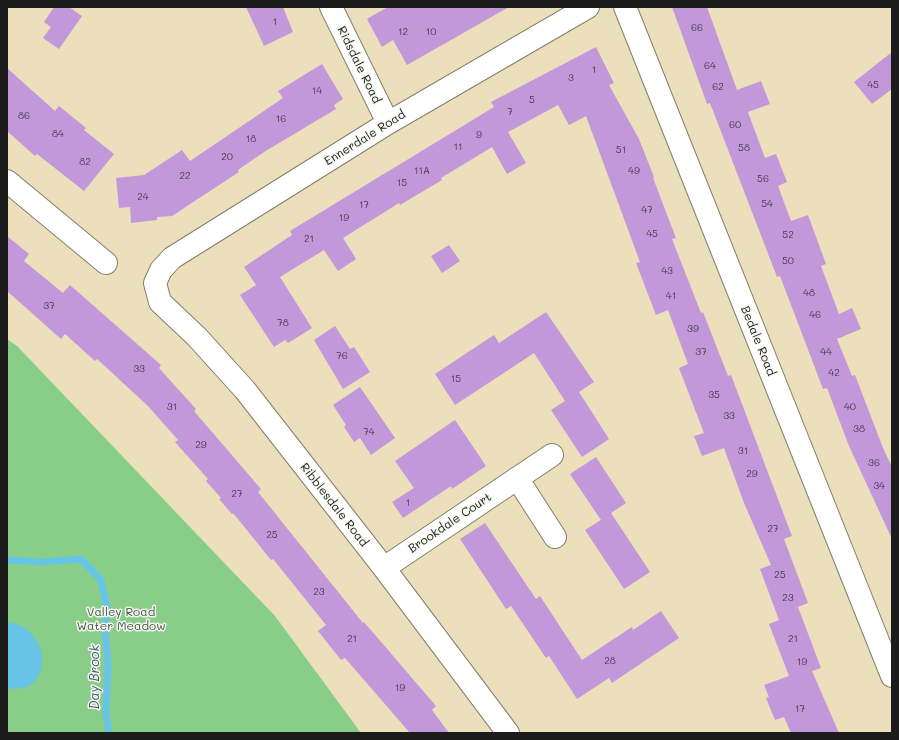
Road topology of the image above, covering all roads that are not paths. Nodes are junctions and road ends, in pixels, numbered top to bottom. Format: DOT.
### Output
graph roads {
  1 [pos="331,7"];
  2 [pos="588,7"];
  3 [pos="625,7"];
  4 [pos="388,123"];
  5 [pos="7,181"];
  6 [pos="106,263"];
  7 [pos="155,283"];
  8 [pos="552,455"];
  9 [pos="517,478"];
  10 [pos="555,537"];
  11 [pos="384,568"];
  12 [pos="892,676"];
  13 [pos="508,733"];
  1 -- 4 [label="street, Ridsdale Road"];
  2 -- 4 [label="street, Ennerdale Road"];
  3 -- 12 [label="street, Bedale Road"];
  4 -- 7 [label="street, Ennerdale Road"];
  5 -- 6 [label="street"];
  7 -- 11 [label="street, Ribblesdale Road"];
  8 -- 9 [label="street, Brookdale Court"];
  9 -- 10 [label="street"];
  9 -- 11 [label="street, Brookdale Court"];
  11 -- 13 [label="street, Ribblesdale Road"];
}
